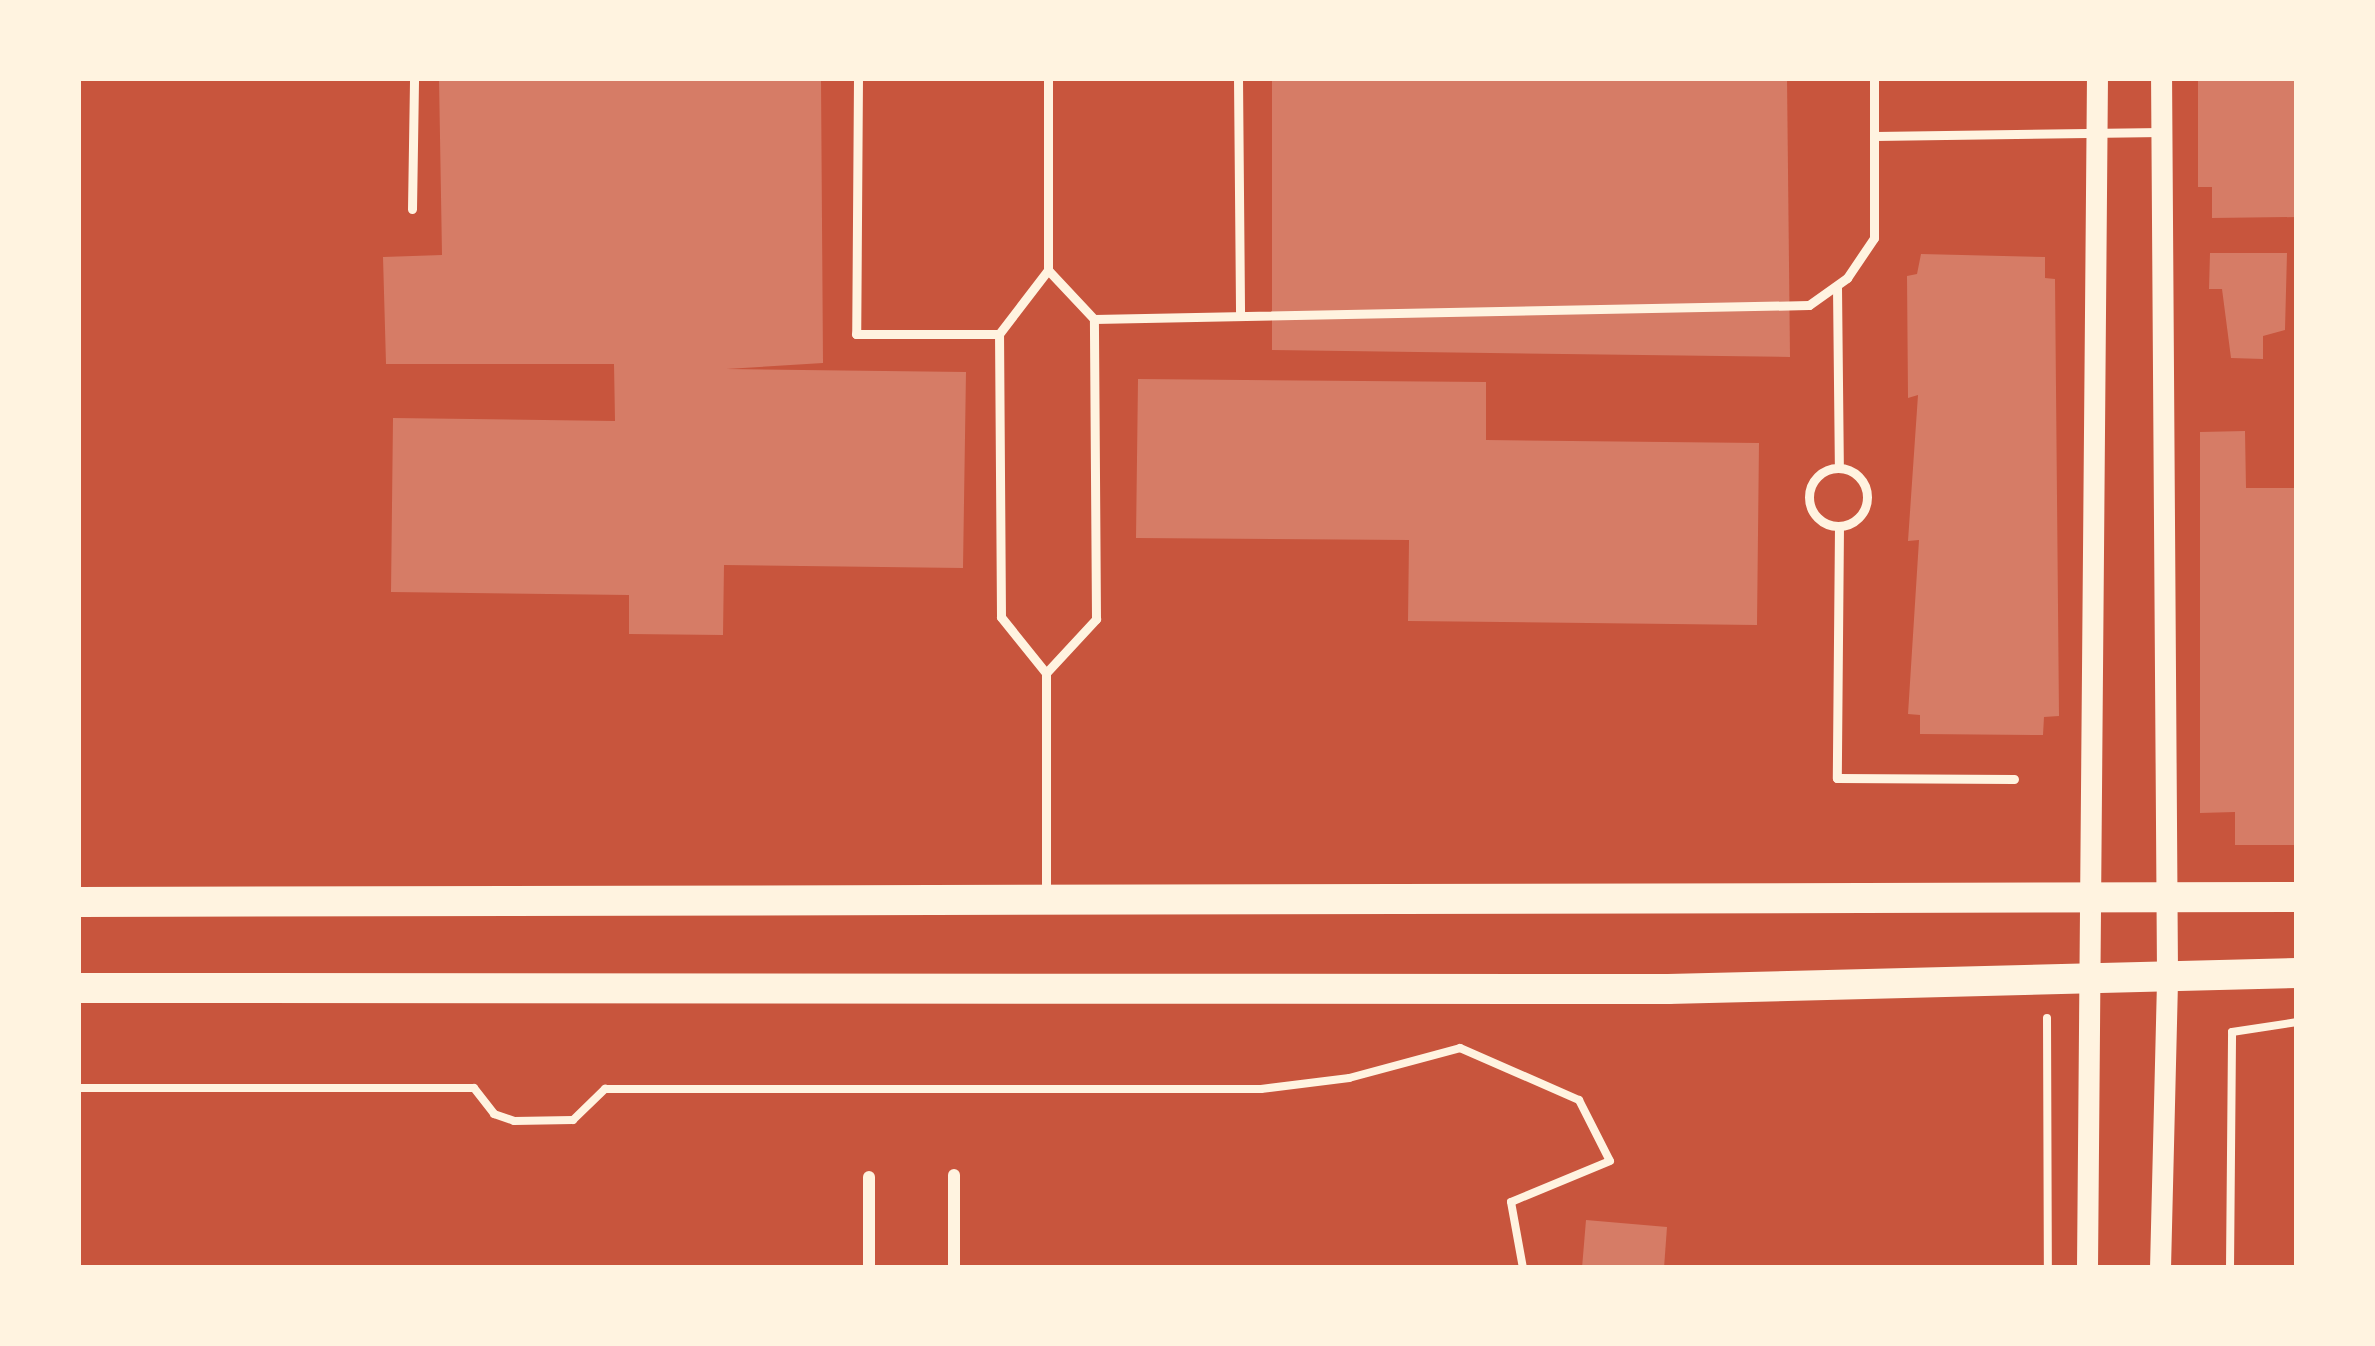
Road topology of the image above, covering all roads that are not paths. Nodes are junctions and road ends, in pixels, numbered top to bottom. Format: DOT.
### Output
graph roads {
  1 [pos="414,78"];
  2 [pos="858,78"];
  3 [pos="1048,78"];
  4 [pos="1238,78"];
  5 [pos="1874,78"];
  6 [pos="2097,78"];
  7 [pos="2161,78"];
  8 [pos="2162,132"];
  9 [pos="2096,134"];
  10 [pos="1875,136"];
  11 [pos="412,209"];
  12 [pos="1048,270"];
  13 [pos="1837,287"];
  14 [pos="1240,316"];
  15 [pos="1094,319"];
  16 [pos="999,334"];
  17 [pos="1839,467"];
  18 [pos="1839,526"];
  19 [pos="1046,673"];
  20 [pos="2014,779"];
  21 [pos="2093,897"];
  22 [pos="2297,897"];
  23 [pos="2166,898"];
  24 [pos="78,902"];
  25 [pos="1046,902"];
  26 [pos="2090,972"];
  27 [pos="2297,973"];
  28 [pos="2167,974"];
  29 [pos="78,988"];
  30 [pos="954,1175"];
  31 [pos="869,1177"];
  32 [pos="869,1268"];
  33 [pos="954,1268"];
  34 [pos="2087,1268"];
  35 [pos="2160,1268"];
  1 -- 11 [label="lane"];
  2 -- 16 [label="lane"];
  3 -- 12 [label="lane"];
  4 -- 14 [label="lane"];
  5 -- 10 [label="lane"];
  6 -- 9 [label="street"];
  7 -- 8 [label="street"];
  8 -- 9 [label="lane"];
  8 -- 23 [label="street"];
  9 -- 10 [label="lane"];
  9 -- 21 [label="street"];
  10 -- 13 [label="lane"];
  12 -- 15 [label="lane"];
  12 -- 16 [label="lane"];
  13 -- 14 [label="lane"];
  13 -- 17 [label="lane"];
  14 -- 15 [label="lane"];
  15 -- 19 [label="lane"];
  16 -- 19 [label="lane"];
  17 -- 18 [label="lane"];
  17 -- 18 [label="lane"];
  18 -- 20 [label="lane"];
  19 -- 25 [label="lane"];
  21 -- 23 [label="main road"];
  21 -- 25 [label="main road"];
  21 -- 26 [label="street"];
  22 -- 23 [label="main road"];
  23 -- 28 [label="street"];
  24 -- 25 [label="main road"];
  26 -- 28 [label="main road"];
  26 -- 29 [label="main road"];
  26 -- 34 [label="street"];
  27 -- 28 [label="main road"];
  28 -- 35 [label="street"];
  30 -- 33 [label="street"];
  31 -- 32 [label="street"];
}
